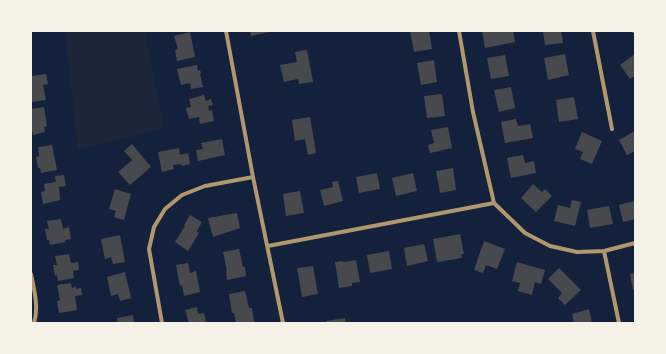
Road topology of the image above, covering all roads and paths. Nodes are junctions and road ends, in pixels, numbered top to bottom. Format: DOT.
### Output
graph roads {
  1 [pos="226,31"];
  2 [pos="459,31"];
  3 [pos="593,31"];
  4 [pos="612,129"];
  5 [pos="253,177"];
  6 [pos="494,203"];
  7 [pos="635,243"];
  8 [pos="268,246"];
  9 [pos="604,251"];
  10 [pos="31,274"];
  11 [pos="34,323"];
  12 [pos="162,323"];
  13 [pos="283,323"];
  14 [pos="619,323"];
  1 -- 5 [label="street"];
  2 -- 6 [label="street"];
  3 -- 4 [label="street"];
  5 -- 8 [label="street"];
  5 -- 12 [label="street"];
  6 -- 8 [label="street"];
  6 -- 9 [label="street"];
  7 -- 9 [label="street"];
  8 -- 13 [label="street"];
  9 -- 14 [label="street"];
  10 -- 11 [label="street"];
}
